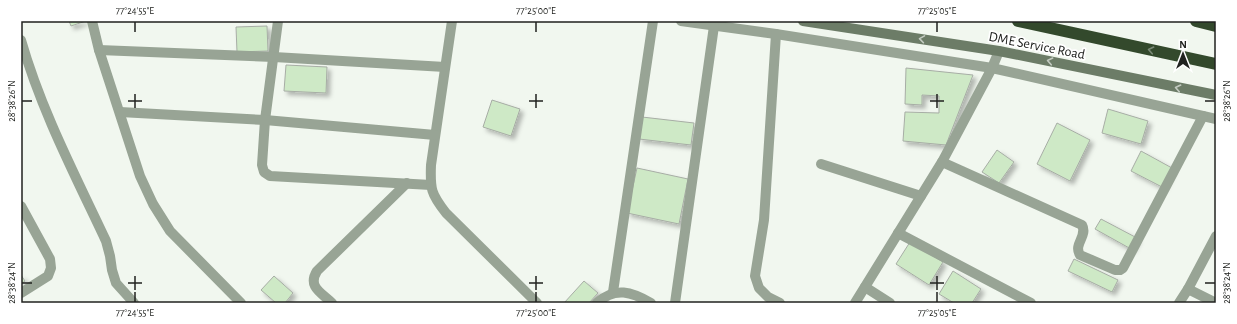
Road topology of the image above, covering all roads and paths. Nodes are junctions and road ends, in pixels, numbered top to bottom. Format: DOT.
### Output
graph roads {
  1 [pos="92,21"];
  2 [pos="278,21"];
  3 [pos="452,21"];
  4 [pos="653,21"];
  5 [pos="681,21"];
  6 [pos="803,21"];
  7 [pos="1018,21"];
  8 [pos="1196,21"];
  9 [pos="714,26"];
  10 [pos="1216,26"];
  11 [pos="776,34"];
  12 [pos="21,40"];
  13 [pos="99,50"];
  14 [pos="999,51"];
  15 [pos="274,57"];
  16 [pos="1216,64"];
  17 [pos="445,67"];
  18 [pos="992,68"];
  19 [pos="1216,95"];
  20 [pos="120,112"];
  21 [pos="1203,116"];
  22 [pos="1216,119"];
  23 [pos="265,120"];
  24 [pos="436,135"];
  25 [pos="942,162"];
  26 [pos="821,164"];
  27 [pos="408,183"];
  28 [pos="431,185"];
  29 [pos="921,196"];
  30 [pos="21,206"];
  31 [pos="898,232"];
  32 [pos="1216,236"];
  33 [pos="865,286"];
  34 [pos="1188,289"];
  35 [pos="613,292"];
  36 [pos="21,293"];
  37 [pos="134,303"];
  38 [pos="241,303"];
  39 [pos="332,303"];
  40 [pos="537,303"];
  41 [pos="597,303"];
  42 [pos="651,303"];
  43 [pos="675,303"];
  44 [pos="780,303"];
  45 [pos="855,303"];
  46 [pos="890,303"];
  47 [pos="1032,303"];
  48 [pos="1179,303"];
  49 [pos="1216,303"];
  1 -- 13 [label="street"];
  2 -- 15 [label="street"];
  3 -- 17 [label="street"];
  4 -- 35 [label="street"];
  5 -- 9 [label="street"];
  14 -- 6 [label="main road, DME Service Road, one-way"];
  16 -- 7 [label="highway, one-way"];
  8 -- 10 [label="highway"];
  9 -- 11 [label="street"];
  9 -- 43 [label="street"];
  11 -- 18 [label="street"];
  11 -- 44 [label="street"];
  12 -- 37 [label="street"];
  13 -- 15 [label="street"];
  13 -- 20 [label="street"];
  14 -- 18 [label="street"];
  19 -- 14 [label="main road, DME Service Road, one-way"];
  15 -- 17 [label="street"];
  15 -- 23 [label="street"];
  17 -- 24 [label="street"];
  18 -- 21 [label="street"];
  18 -- 25 [label="street"];
  20 -- 23 [label="street"];
  20 -- 38 [label="street"];
  21 -- 22 [label="street"];
  21 -- 25 [label="street"];
  23 -- 24 [label="street"];
  23 -- 27 [label="street"];
  24 -- 28 [label="street"];
  25 -- 29 [label="street"];
  26 -- 29 [label="street"];
  27 -- 28 [label="street"];
  27 -- 39 [label="street"];
  28 -- 40 [label="street"];
  29 -- 31 [label="street"];
  30 -- 36 [label="street"];
  31 -- 33 [label="street"];
  31 -- 47 [label="street"];
  32 -- 34 [label="street"];
  33 -- 45 [label="street"];
  33 -- 46 [label="street"];
  34 -- 48 [label="street"];
  34 -- 49 [label="street"];
  35 -- 41 [label="street"];
  35 -- 42 [label="street"];
}
